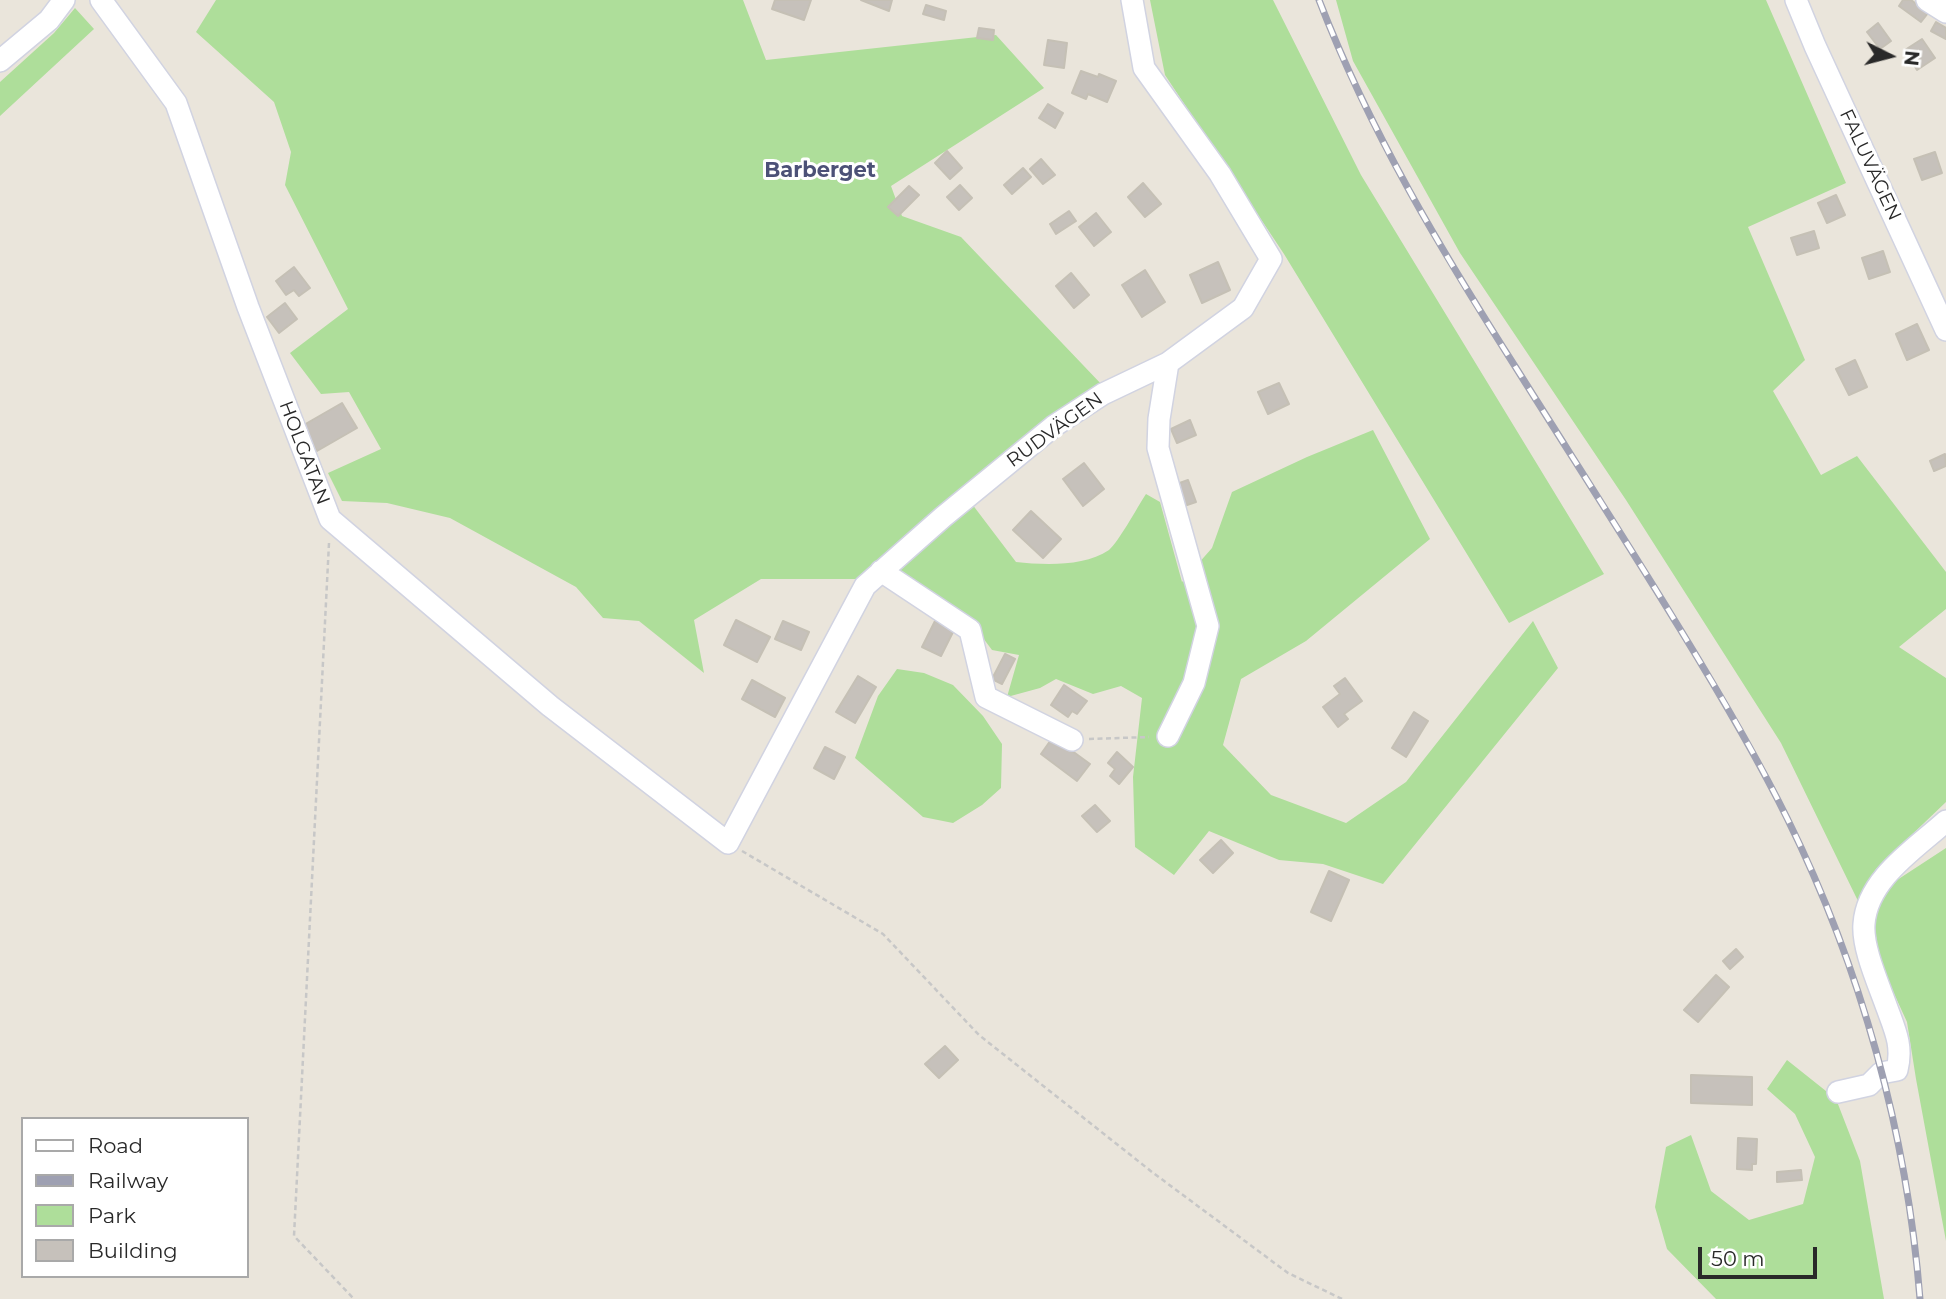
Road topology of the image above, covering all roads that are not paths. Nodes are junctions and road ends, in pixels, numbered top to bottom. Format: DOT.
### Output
graph roads {
  1 [pos="64,0"];
  2 [pos="101,0"];
  3 [pos="1132,0"];
  4 [pos="1796,0"];
  5 [pos="1927,0"];
  6 [pos="1946,12"];
  7 [pos="0,61"];
  8 [pos="1946,330"];
  9 [pos="1168,363"];
  10 [pos="881,571"];
  11 [pos="1168,736"];
  12 [pos="1072,740"];
  13 [pos="1946,821"];
  14 [pos="728,843"];
  15 [pos="1838,1092"];
  1 -- 7 [label="street"];
  2 -- 14 [label="street, HOLGATAN"];
  3 -- 9 [label="street, RUDVÄGEN"];
  4 -- 8 [label="street, FALUVÄGEN"];
  5 -- 6 [label="street"];
  9 -- 10 [label="street, RUDVÄGEN"];
  9 -- 11 [label="street"];
  10 -- 12 [label="street"];
  10 -- 14 [label="street, RUDVÄGEN"];
  13 -- 15 [label="street"];
}
